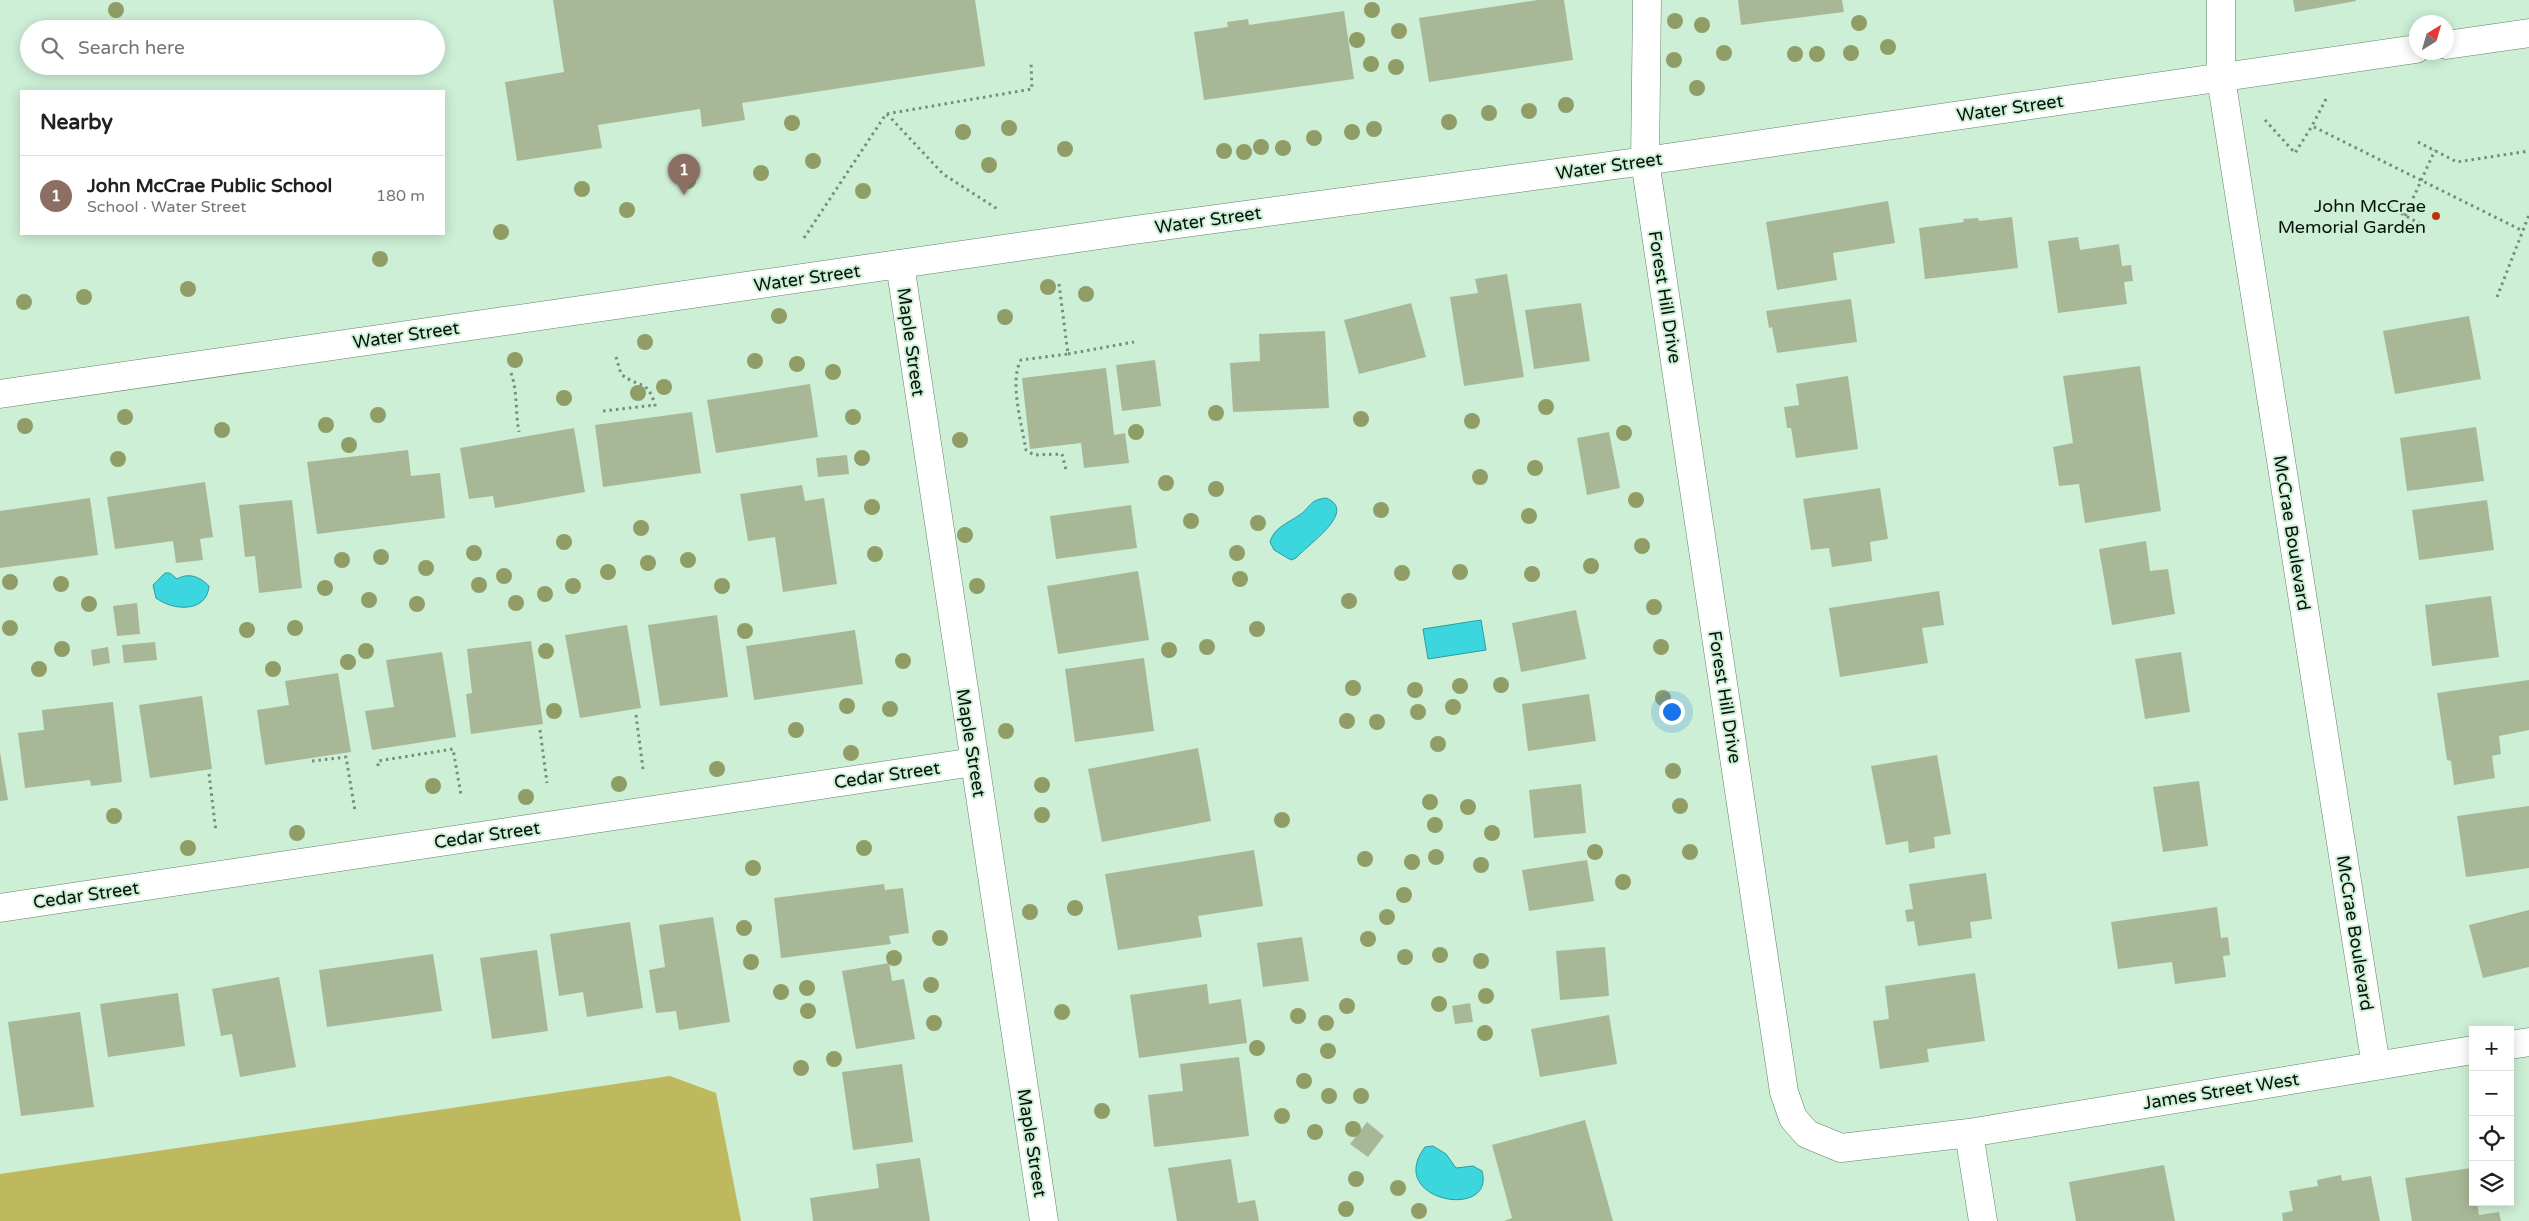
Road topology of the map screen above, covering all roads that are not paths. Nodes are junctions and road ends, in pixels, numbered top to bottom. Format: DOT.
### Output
graph roads {
  1 [pos="1648,0"];
  2 [pos="2221,0"];
  3 [pos="2529,33"];
  4 [pos="2454,44"];
  5 [pos="2409,50"];
  6 [pos="2221,78"];
  7 [pos="1645,161"];
  8 [pos="900,264"];
  9 [pos="0,394"];
  10 [pos="974,762"];
  11 [pos="0,908"];
  12 [pos="2529,1042"];
  13 [pos="2514,1044"];
  14 [pos="2469,1051"];
  15 [pos="2376,1066"];
  16 [pos="1969,1133"];
  17 [pos="1044,1221"];
  18 [pos="1983,1221"];
  1 -- 7 [label="street, Forest Hill Drive"];
  2 -- 6 [label="street, McCrae Boulevard"];
  3 -- 4 [label="street"];
  5 -- 6 [label="street, Water Street"];
  6 -- 7 [label="street, Water Street"];
  6 -- 15 [label="street, McCrae Boulevard"];
  7 -- 8 [label="street, Water Street"];
  7 -- 16 [label="street, Forest Hill Drive"];
  8 -- 9 [label="street, Water Street"];
  8 -- 10 [label="street, Maple Street"];
  10 -- 11 [label="street, Cedar Street"];
  10 -- 17 [label="street, Maple Street"];
  12 -- 13 [label="street"];
  14 -- 15 [label="street, James Street West"];
  15 -- 16 [label="street, James Street West"];
  16 -- 18 [label="street"];
}
